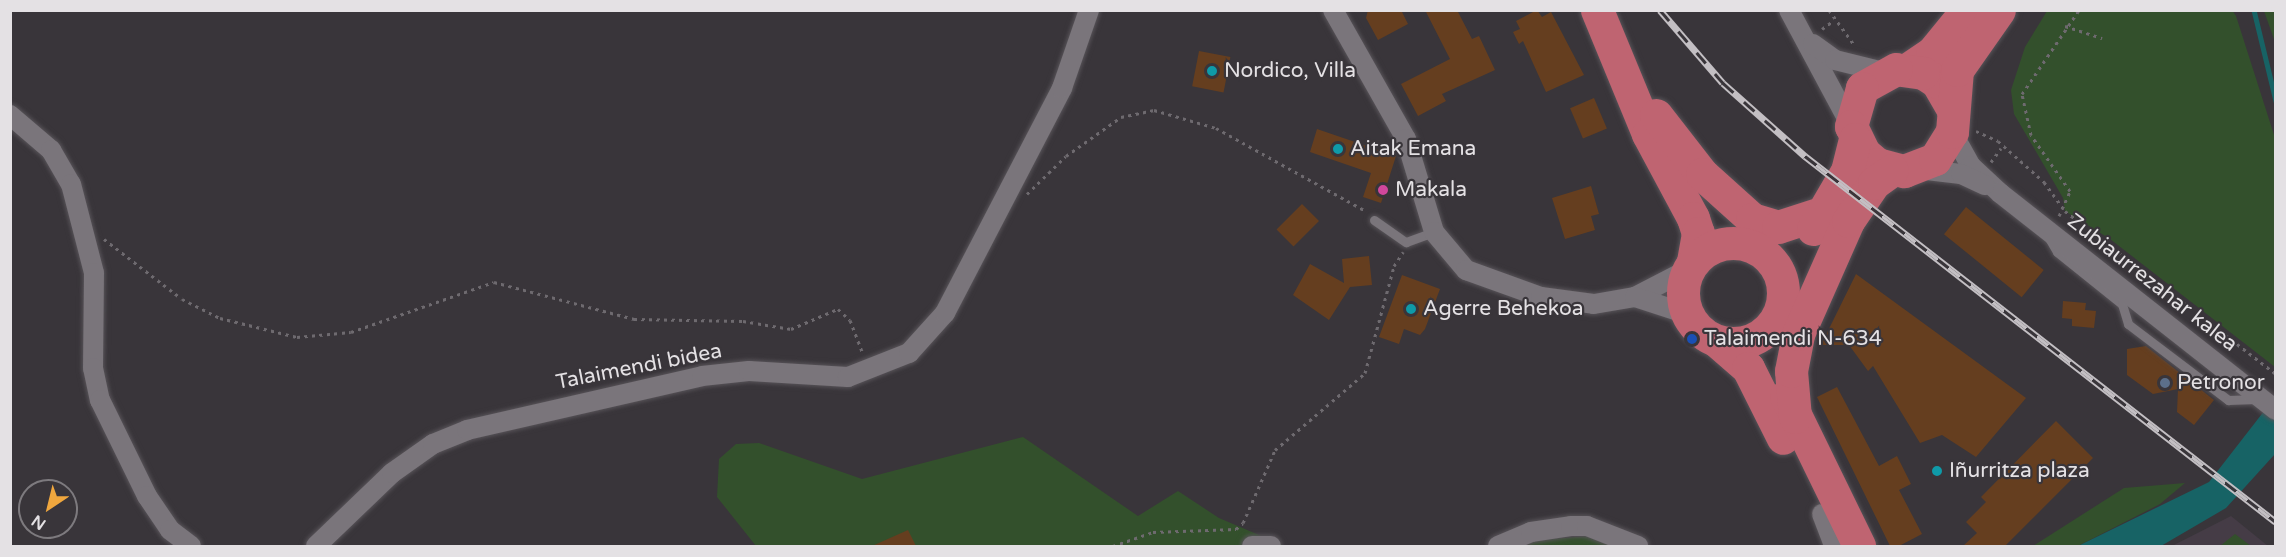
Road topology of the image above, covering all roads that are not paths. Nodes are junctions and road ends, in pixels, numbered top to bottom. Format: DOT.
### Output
graph roads {
  1 [pos="1089,10"];
  2 [pos="1333,10"];
  3 [pos="1599,10"];
  4 [pos="1789,10"];
  5 [pos="1967,10"];
  6 [pos="1999,10"];
  7 [pos="1811,34"];
  8 [pos="1896,70"];
  9 [pos="10,115"];
  10 [pos="1656,115"];
  11 [pos="1958,123"];
  12 [pos="1853,133"];
  13 [pos="1894,174"];
  14 [pos="2000,193"];
  15 [pos="1824,212"];
  16 [pos="1374,220"];
  17 [pos="1434,232"];
  18 [pos="1753,248"];
  19 [pos="1691,266"];
  20 [pos="1635,297"];
  21 [pos="1779,312"];
  22 [pos="1687,314"];
  23 [pos="1718,342"];
  24 [pos="2268,404"];
  25 [pos="1795,417"];
  26 [pos="1822,514"];
  27 [pos="191,546"];
  28 [pos="316,546"];
  29 [pos="1252,546"];
  30 [pos="1270,546"];
  31 [pos="1498,546"];
  32 [pos="1638,546"];
  33 [pos="1834,546"];
  34 [pos="1843,546"];
  35 [pos="1859,546"];
  1 -- 28 [label="street, Talaimendi bidea"];
  2 -- 17 [label="street"];
  3 -- 10 [label="highway"];
  3 -- 19 [label="highway"];
  4 -- 7 [label="street"];
  5 -- 8 [label="highway"];
  6 -- 11 [label="highway"];
  7 -- 8 [label="street"];
  7 -- 12 [label="street"];
  8 -- 11 [label="highway"];
  8 -- 12 [label="highway"];
  9 -- 27 [label="street"];
  10 -- 15 [label="highway"];
  10 -- 18 [label="highway"];
  11 -- 13 [label="highway"];
  11 -- 14 [label="street, Zubiaurrezahar kalea"];
  12 -- 13 [label="highway"];
  12 -- 15 [label="highway"];
  13 -- 14 [label="street, Zubiaurrezahar kalea"];
  13 -- 21 [label="highway"];
  13 -- 25 [label="highway"];
  14 -- 24 [label="street, Zubiaurrezahar kalea"];
  15 -- 18 [label="highway"];
  16 -- 17 [label="lane"];
  17 -- 20 [label="street"];
  18 -- 19 [label="highway"];
  18 -- 21 [label="highway"];
  19 -- 20 [label="street"];
  19 -- 22 [label="highway"];
  20 -- 22 [label="street"];
  21 -- 23 [label="highway"];
  21 -- 25 [label="highway"];
  22 -- 23 [label="highway"];
  23 -- 26 [label="highway"];
  25 -- 35 [label="highway"];
  26 -- 33 [label="street"];
  26 -- 34 [label="highway"];
  29 -- 30 [label="street"];
  31 -- 32 [label="street"];
}
